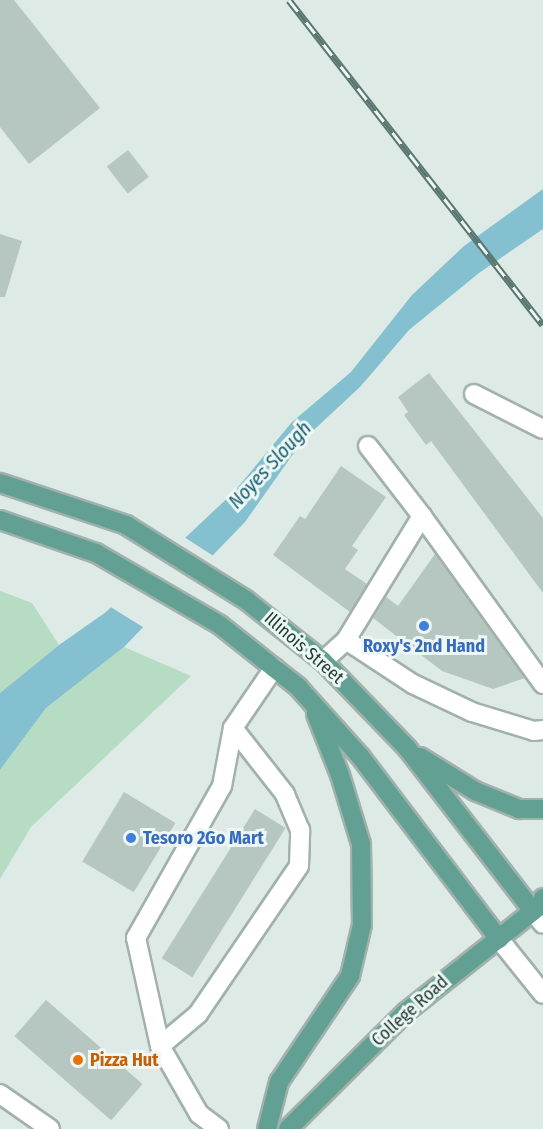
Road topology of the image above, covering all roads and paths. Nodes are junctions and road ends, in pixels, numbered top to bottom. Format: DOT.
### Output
graph roads {
  1 [pos="474,394"];
  2 [pos="543,429"];
  3 [pos="368,446"];
  4 [pos="0,483"];
  5 [pos="422,516"];
  6 [pos="0,520"];
  7 [pos="346,640"];
  8 [pos="323,661"];
  9 [pos="274,668"];
  10 [pos="543,684"];
  11 [pos="311,702"];
  12 [pos="233,728"];
  13 [pos="543,730"];
  14 [pos="406,748"];
  15 [pos="543,809"];
  16 [pos="541,909"];
  17 [pos="498,939"];
  18 [pos="543,994"];
  19 [pos="160,1046"];
  20 [pos="0,1094"];
  21 [pos="50,1129"];
  22 [pos="219,1129"];
  23 [pos="267,1129"];
  24 [pos="288,1129"];
  1 -- 2 [label="street"];
  3 -- 5 [label="street"];
  4 -- 8 [label="main road, Illinois Street"];
  5 -- 7 [label="street"];
  5 -- 10 [label="street"];
  6 -- 9 [label="main road, Illinois Street"];
  7 -- 8 [label="street"];
  7 -- 13 [label="street"];
  8 -- 14 [label="main road, Illinois Street"];
  9 -- 11 [label="main road, Illinois Street"];
  9 -- 12 [label="street"];
  11 -- 17 [label="main road, Illinois Street"];
  11 -- 23 [label="main road"];
  12 -- 19 [label="street"];
  12 -- 19 [label="street"];
  14 -- 15 [label="main road"];
  14 -- 16 [label="main road, Illinois Street"];
  16 -- 17 [label="main road, College Road"];
  17 -- 18 [label="street"];
  17 -- 24 [label="main road, College Road"];
  19 -- 22 [label="street"];
  20 -- 21 [label="street"];
}
